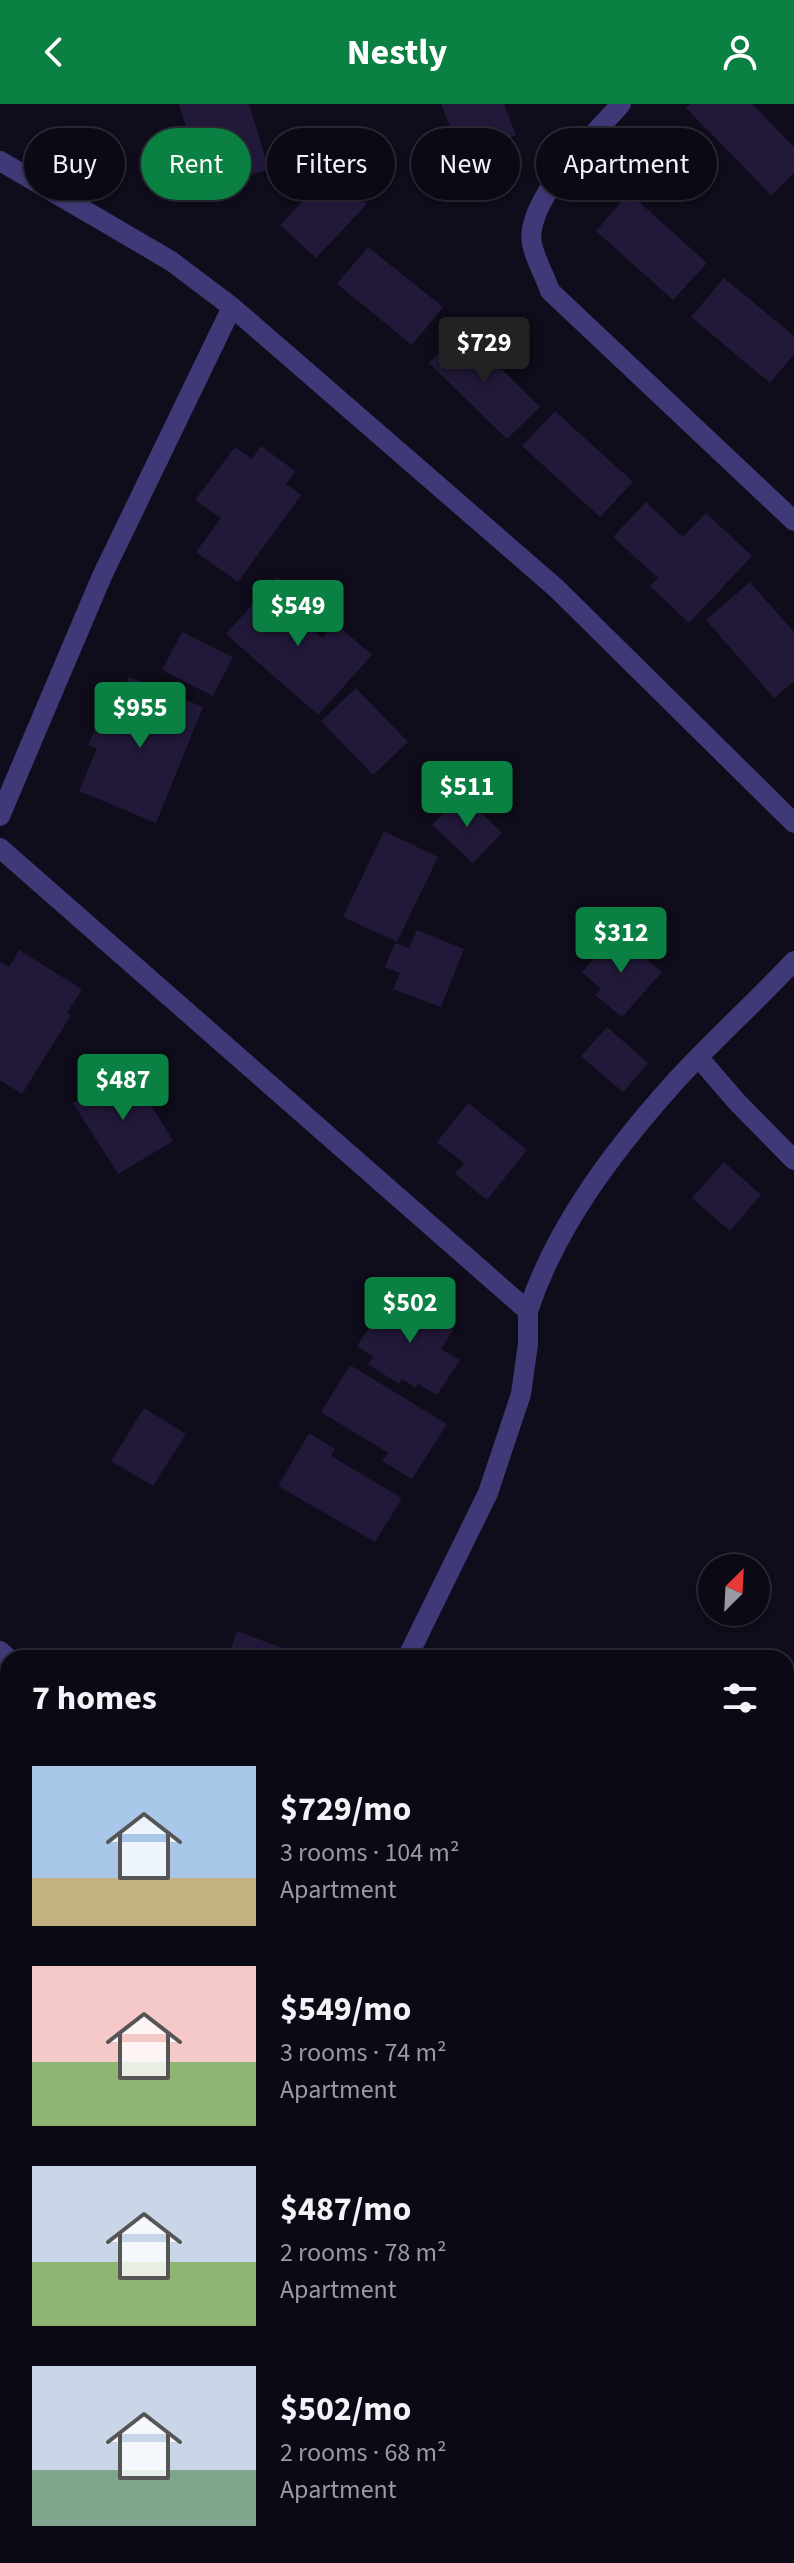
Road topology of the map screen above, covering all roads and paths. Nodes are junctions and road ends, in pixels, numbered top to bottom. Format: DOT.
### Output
graph roads {
  1 [pos="621,104"];
  2 [pos="0,161"];
  3 [pos="232,307"];
  4 [pos="794,521"];
  5 [pos="0,816"];
  6 [pos="794,823"];
  7 [pos="0,848"];
  8 [pos="794,961"];
  9 [pos="699,1058"];
  10 [pos="794,1160"];
  11 [pos="528,1311"];
  12 [pos="411,1650"];
  1 -- 4 [label="street"];
  2 -- 3 [label="street"];
  3 -- 5 [label="street"];
  3 -- 6 [label="street"];
  7 -- 11 [label="street"];
  8 -- 9 [label="street"];
  9 -- 10 [label="street"];
  9 -- 11 [label="street"];
  11 -- 12 [label="street"];
}
